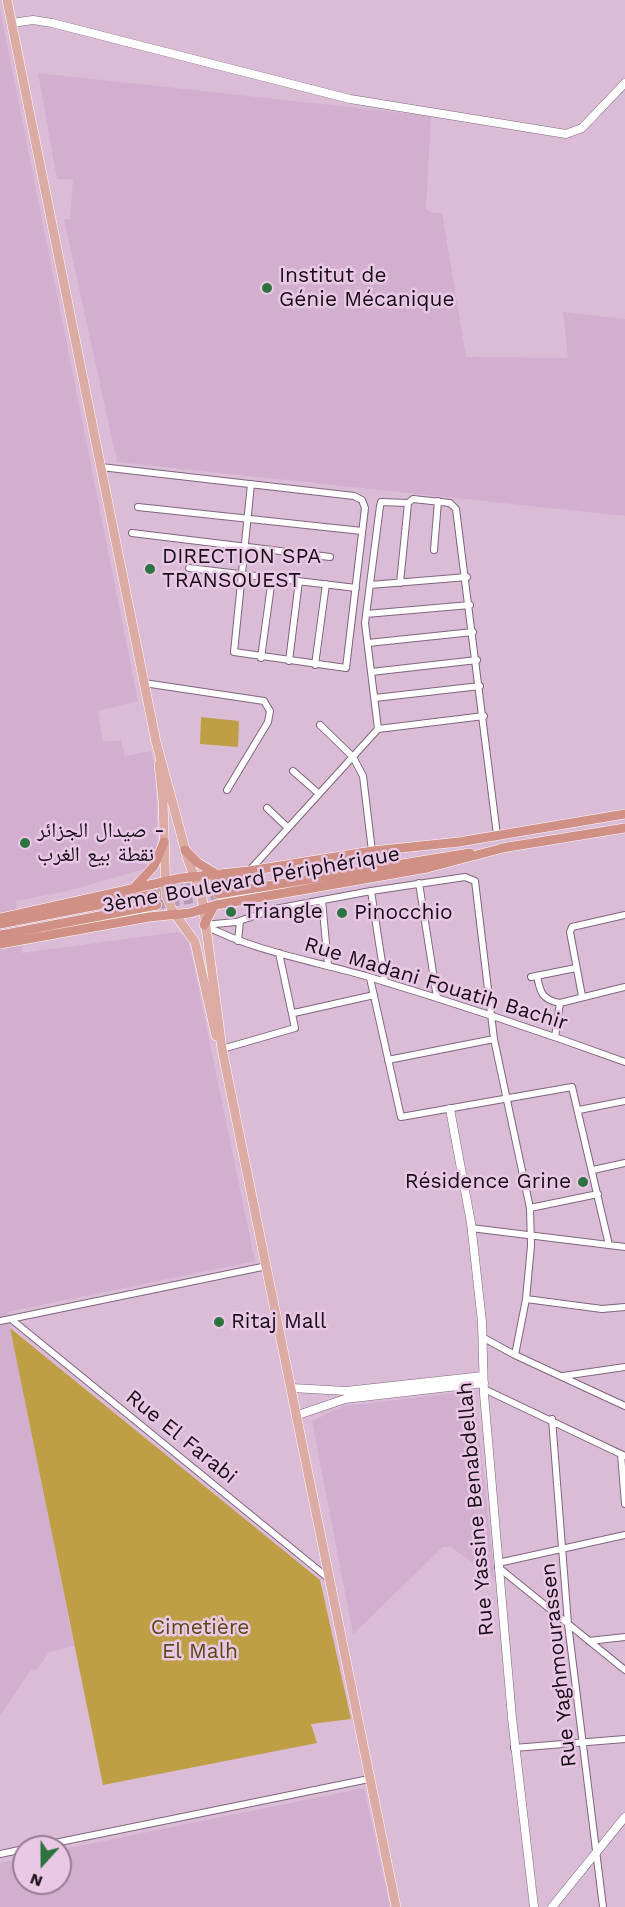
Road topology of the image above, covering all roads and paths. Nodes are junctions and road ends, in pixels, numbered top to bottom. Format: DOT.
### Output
graph roads {
  1 [pos="7,0"];
  2 [pos="12,23"];
  3 [pos="625,83"];
  4 [pos="101,467"];
  5 [pos="251,484"];
  6 [pos="438,501"];
  7 [pos="408,503"];
  8 [pos="138,507"];
  9 [pos="247,518"];
  10 [pos="362,531"];
  11 [pos="132,533"];
  12 [pos="244,546"];
  13 [pos="434,550"];
  14 [pos="330,557"];
  15 [pos="189,568"];
  16 [pos="240,574"];
  17 [pos="272,578"];
  18 [pos="467,578"];
  19 [pos="299,581"];
  20 [pos="400,583"];
  21 [pos="326,585"];
  22 [pos="370,585"];
  23 [pos="356,588"];
  24 [pos="470,605"];
  25 [pos="366,614"];
  26 [pos="473,632"];
  27 [pos="368,643"];
  28 [pos="261,658"];
  29 [pos="477,660"];
  30 [pos="289,661"];
  31 [pos="315,664"];
  32 [pos="371,672"];
  33 [pos="144,683"];
  34 [pos="480,686"];
  35 [pos="375,698"];
  36 [pos="484,716"];
  37 [pos="320,725"];
  38 [pos="378,729"];
  39 [pos="155,738"];
  40 [pos="352,757"];
  41 [pos="293,771"];
  42 [pos="227,790"];
  43 [pos="318,793"];
  44 [pos="267,808"];
  45 [pos="625,814"];
  46 [pos="287,827"];
  47 [pos="625,828"];
  48 [pos="497,835"];
  49 [pos="164,842"];
  50 [pos="459,842"];
  51 [pos="507,847"];
  52 [pos="185,850"];
  53 [pos="372,851"];
  54 [pos="249,871"];
  55 [pos="194,877"];
  56 [pos="216,879"];
  57 [pos="164,882"];
  58 [pos="419,884"];
  59 [pos="131,890"];
  60 [pos="371,891"];
  61 [pos="155,894"];
  62 [pos="218,894"];
  63 [pos="322,900"];
  64 [pos="157,905"];
  65 [pos="216,905"];
  66 [pos="203,909"];
  67 [pos="176,915"];
  68 [pos="625,916"];
  69 [pos="0,918"];
  70 [pos="240,921"];
  71 [pos="0,924"];
  72 [pos="204,925"];
  73 [pos="0,935"];
  74 [pos="238,941"];
  75 [pos="0,944"];
  76 [pos="279,953"];
  77 [pos="328,965"];
  78 [pos="576,968"];
  79 [pos="370,978"];
  80 [pos="385,982"];
  81 [pos="625,987"];
  82 [pos="374,995"];
  83 [pos="582,996"];
  84 [pos="437,998"];
  85 [pos="560,1003"];
  86 [pos="294,1012"];
  87 [pos="490,1015"];
  88 [pos="555,1036"];
  89 [pos="494,1039"];
  90 [pos="222,1049"];
  91 [pos="388,1060"];
  92 [pos="625,1062"];
  93 [pos="507,1099"];
  94 [pos="625,1101"];
  95 [pos="450,1109"];
  96 [pos="579,1110"];
  97 [pos="625,1163"];
  98 [pos="593,1170"];
  99 [pos="598,1194"];
  100 [pos="530,1208"];
  101 [pos="471,1228"];
  102 [pos="531,1236"];
  103 [pos="609,1245"];
  104 [pos="625,1247"];
  105 [pos="267,1266"];
  106 [pos="526,1299"];
  107 [pos="625,1307"];
  108 [pos="10,1319"];
  109 [pos="0,1321"];
  110 [pos="481,1337"];
  111 [pos="515,1355"];
  112 [pos="625,1367"];
  113 [pos="562,1376"];
  114 [pos="484,1383"];
  115 [pos="292,1388"];
  116 [pos="625,1406"];
  117 [pos="298,1415"];
  118 [pos="552,1419"];
  119 [pos="623,1455"];
  120 [pos="625,1504"];
  121 [pos="625,1535"];
  122 [pos="562,1551"];
  123 [pos="498,1565"];
  124 [pos="331,1580"];
  125 [pos="568,1624"];
  126 [pos="625,1637"];
  127 [pos="589,1641"];
  128 [pos="625,1670"];
  129 [pos="625,1739"];
  130 [pos="583,1742"];
  131 [pos="514,1748"];
  132 [pos="369,1779"];
  133 [pos="625,1817"];
  134 [pos="72,1839"];
  135 [pos="598,1851"];
  136 [pos="396,1907"];
  137 [pos="534,1907"];
  138 [pos="552,1907"];
  139 [pos="603,1907"];
  1 -- 2 [label="main road"];
  2 -- 3 [label="street"];
  2 -- 4 [label="main road"];
  4 -- 5 [label="street"];
  4 -- 33 [label="main road"];
  5 -- 9 [label="street"];
  5 -- 10 [label="street"];
  6 -- 7 [label="street"];
  6 -- 13 [label="street"];
  6 -- 18 [label="street"];
  7 -- 20 [label="street"];
  7 -- 22 [label="street"];
  8 -- 9 [label="street"];
  9 -- 10 [label="street"];
  9 -- 12 [label="street"];
  10 -- 23 [label="street"];
  11 -- 12 [label="street"];
  12 -- 14 [label="street"];
  12 -- 16 [label="street"];
  15 -- 16 [label="street"];
  16 -- 17 [label="street"];
  16 -- 28 [label="street"];
  17 -- 19 [label="street"];
  17 -- 28 [label="street"];
  18 -- 20 [label="street"];
  18 -- 24 [label="street"];
  19 -- 21 [label="street"];
  19 -- 30 [label="street"];
  20 -- 22 [label="street"];
  21 -- 23 [label="street"];
  21 -- 31 [label="street"];
  22 -- 25 [label="street"];
  23 -- 31 [label="street"];
  24 -- 25 [label="street"];
  24 -- 26 [label="street"];
  25 -- 27 [label="street"];
  26 -- 27 [label="street"];
  26 -- 29 [label="street"];
  27 -- 32 [label="street"];
  28 -- 30 [label="street"];
  29 -- 32 [label="street"];
  29 -- 34 [label="street"];
  30 -- 31 [label="street"];
  32 -- 35 [label="street"];
  33 -- 39 [label="main road"];
  33 -- 42 [label="street"];
  34 -- 35 [label="street"];
  34 -- 36 [label="street"];
  35 -- 38 [label="street"];
  36 -- 38 [label="street"];
  36 -- 48 [label="street"];
  37 -- 40 [label="street"];
  38 -- 40 [label="street"];
  39 -- 49 [label="main road"];
  39 -- 52 [label="main road"];
  40 -- 43 [label="street"];
  40 -- 53 [label="street"];
  41 -- 43 [label="street"];
  43 -- 46 [label="street"];
  44 -- 46 [label="street"];
  45 -- 48 [label="highway"];
  46 -- 54 [label="street"];
  47 -- 51 [label="highway, 3ème Boulevard Périphérique"];
  48 -- 50 [label="highway"];
  49 -- 57 [label="main road"];
  49 -- 59 [label="highway"];
  50 -- 53 [label="highway"];
  50 -- 56 [label="highway"];
  51 -- 62 [label="highway, 3ème Boulevard Périphérique"];
  51 -- 65 [label="highway, 3ème Boulevard Périphérique"];
  52 -- 55 [label="main road"];
  52 -- 56 [label="highway"];
  53 -- 54 [label="highway"];
  54 -- 56 [label="highway"];
  55 -- 56 [label="highway"];
  55 -- 57 [label="highway"];
  55 -- 66 [label="main road"];
  57 -- 59 [label="highway"];
  57 -- 67 [label="main road"];
  58 -- 60 [label="street"];
  58 -- 84 [label="street"];
  58 -- 87 [label="street"];
  59 -- 69 [label="highway"];
  60 -- 63 [label="street"];
  60 -- 80 [label="street"];
  61 -- 71 [label="highway"];
  63 -- 70 [label="street"];
  63 -- 77 [label="street"];
  64 -- 73 [label="highway"];
  65 -- 66 [label="highway, 3ème Boulevard Périphérique"];
  65 -- 72 [label="highway"];
  66 -- 67 [label="highway, 3ème Boulevard Périphérique"];
  66 -- 72 [label="main road"];
  67 -- 75 [label="highway, 3ème Boulevard Périphérique"];
  67 -- 90 [label="main road"];
  68 -- 78 [label="street"];
  70 -- 72 [label="street"];
  70 -- 74 [label="street"];
  72 -- 74 [label="street, Rue Madani Fouatih Bachir"];
  72 -- 90 [label="main road"];
  74 -- 76 [label="street, Rue Madani Fouatih Bachir"];
  76 -- 77 [label="street, Rue Madani Fouatih Bachir"];
  76 -- 86 [label="street"];
  77 -- 79 [label="street, Rue Madani Fouatih Bachir"];
  78 -- 83 [label="street"];
  78 -- 85 [label="street"];
  79 -- 80 [label="street, Rue Madani Fouatih Bachir"];
  79 -- 82 [label="street"];
  80 -- 84 [label="street, Rue Madani Fouatih Bachir"];
  81 -- 83 [label="street"];
  82 -- 86 [label="street"];
  82 -- 91 [label="street"];
  83 -- 85 [label="street"];
  84 -- 87 [label="street, Rue Madani Fouatih Bachir"];
  85 -- 88 [label="street"];
  86 -- 90 [label="street"];
  87 -- 88 [label="street, Rue Madani Fouatih Bachir"];
  87 -- 89 [label="street"];
  88 -- 92 [label="street, Rue Madani Fouatih Bachir"];
  89 -- 91 [label="street"];
  89 -- 93 [label="street"];
  90 -- 105 [label="main road"];
  91 -- 95 [label="street"];
  93 -- 95 [label="street"];
  93 -- 96 [label="street"];
  93 -- 100 [label="street"];
  94 -- 96 [label="street"];
  95 -- 101 [label="street, Rue Yassine Benabdellah"];
  96 -- 98 [label="street"];
  97 -- 98 [label="street"];
  98 -- 99 [label="street"];
  99 -- 100 [label="street"];
  99 -- 103 [label="street"];
  100 -- 102 [label="street"];
  101 -- 102 [label="street"];
  101 -- 110 [label="street, Rue Yassine Benabdellah"];
  102 -- 103 [label="street"];
  102 -- 106 [label="street"];
  103 -- 104 [label="street"];
  105 -- 108 [label="street"];
  105 -- 115 [label="main road"];
  106 -- 107 [label="street"];
  106 -- 111 [label="street"];
  108 -- 109 [label="street"];
  108 -- 124 [label="street, Rue El Farabi"];
  110 -- 111 [label="street"];
  110 -- 114 [label="street, Rue Yassine Benabdellah"];
  111 -- 113 [label="street"];
  112 -- 113 [label="street"];
  113 -- 116 [label="street"];
  114 -- 115 [label="street"];
  114 -- 117 [label="street"];
  114 -- 118 [label="street"];
  114 -- 123 [label="street, Rue Yassine Benabdellah"];
  115 -- 117 [label="main road"];
  117 -- 124 [label="main road"];
  118 -- 119 [label="street"];
  118 -- 122 [label="street, Rue Yaghmourassen"];
  119 -- 120 [label="street"];
  121 -- 122 [label="street"];
  122 -- 123 [label="street"];
  122 -- 125 [label="street, Rue Yaghmourassen"];
  123 -- 125 [label="street"];
  123 -- 131 [label="street, Rue Yassine Benabdellah"];
  124 -- 132 [label="main road"];
  125 -- 127 [label="street"];
  125 -- 130 [label="street, Rue Yaghmourassen"];
  126 -- 127 [label="street"];
  127 -- 128 [label="street"];
  129 -- 130 [label="street"];
  130 -- 131 [label="street"];
  130 -- 135 [label="street, Rue Yaghmourassen"];
  131 -- 137 [label="street, Rue Yassine Benabdellah"];
  132 -- 134 [label="street"];
  132 -- 136 [label="main road"];
  133 -- 135 [label="street"];
  135 -- 138 [label="street"];
  135 -- 139 [label="street, Rue Yaghmourassen"];
}
